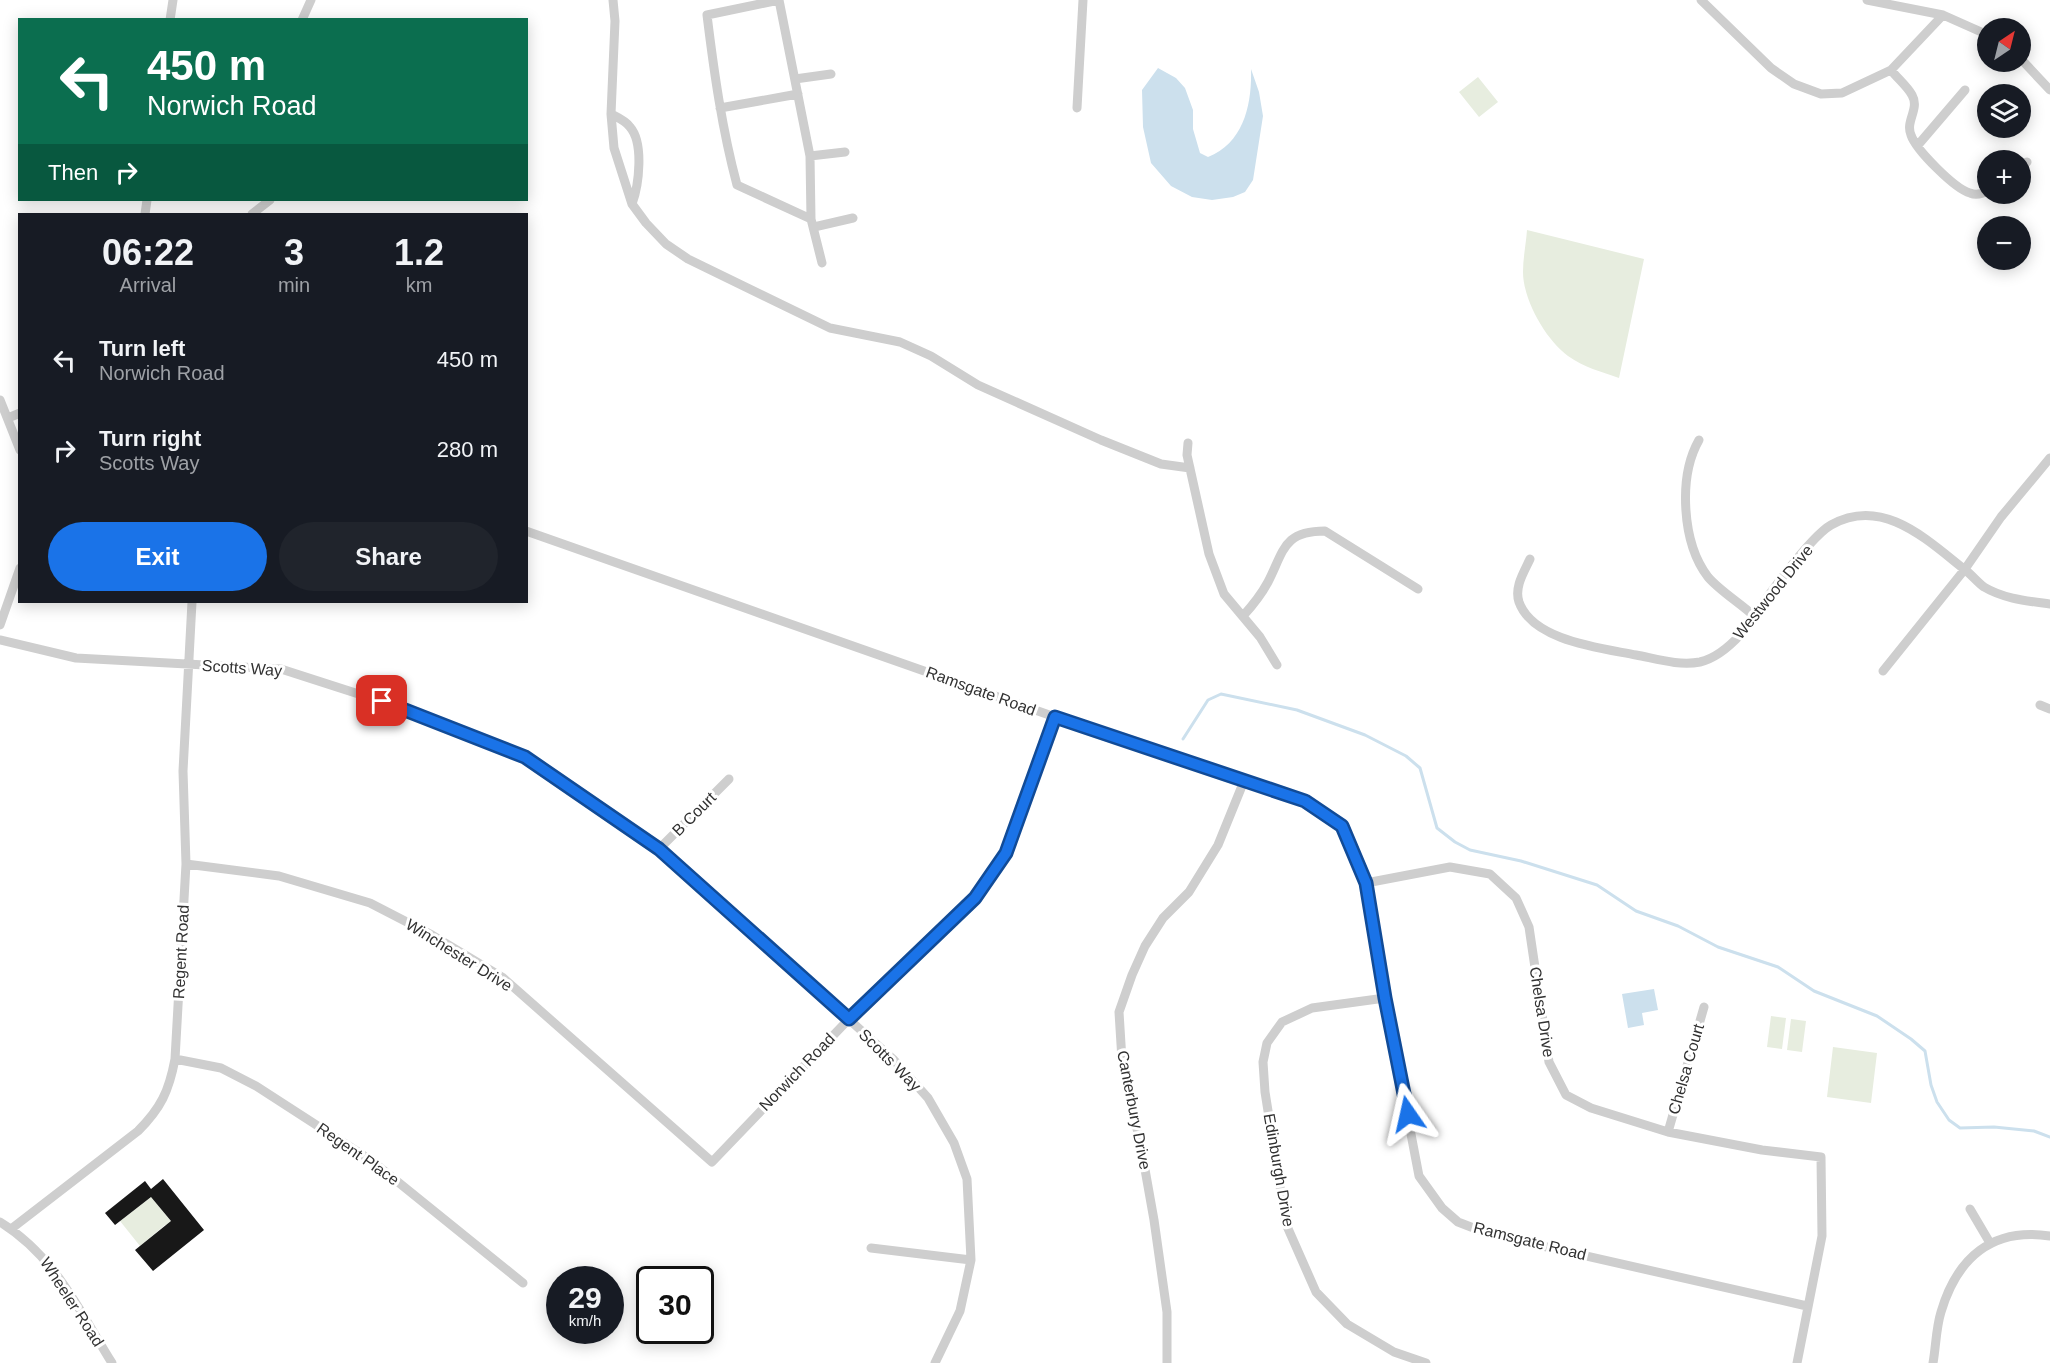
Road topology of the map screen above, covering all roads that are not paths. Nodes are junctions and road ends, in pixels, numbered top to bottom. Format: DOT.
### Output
graph roads {
  1 [pos="173,0"];
  2 [pos="311,0"];
  3 [pos="613,0"];
  4 [pos="779,0"];
  5 [pos="1083,0"];
  6 [pos="1701,0"];
  7 [pos="1867,0"];
  8 [pos="1942,15"];
  9 [pos="170,18"];
  10 [pos="304,18"];
  11 [pos="1977,30"];
  12 [pos="1891,70"];
  13 [pos="2031,70"];
  14 [pos="831,74"];
  15 [pos="795,79"];
  16 [pos="1965,90"];
  17 [pos="2050,90"];
  18 [pos="798,94"];
  19 [pos="720,108"];
  20 [pos="1077,108"];
  21 [pos="611,114"];
  22 [pos="1918,145"];
  23 [pos="845,152"];
  24 [pos="810,156"];
  25 [pos="1977,193"];
  26 [pos="269,201"];
  27 [pos="632,204"];
  28 [pos="253,213"];
  29 [pos="854,218"];
  30 [pos="812,223"];
  31 [pos="822,263"];
  32 [pos="0,400"];
  33 [pos="18,414"];
  34 [pos="8,418"];
  35 [pos="1699,440"];
  36 [pos="1188,443"];
  37 [pos="18,445"];
  38 [pos="2050,458"];
  39 [pos="1190,468"];
  40 [pos="528,532"];
  41 [pos="1530,559"];
  42 [pos="1965,569"];
  43 [pos="18,574"];
  44 [pos="1418,589"];
  45 [pos="192,603"];
  46 [pos="2050,604"];
  47 [pos="1243,616"];
  48 [pos="1754,616"];
  49 [pos="0,625"];
  50 [pos="0,640"];
  51 [pos="189,665"];
  52 [pos="1277,665"];
  53 [pos="1883,671"];
  54 [pos="2040,705"];
  55 [pos="2050,709"];
  56 [pos="1055,717"];
  57 [pos="729,779"];
  58 [pos="1244,781"];
  59 [pos="659,849"];
  60 [pos="186,864"];
  61 [pos="1366,883"];
  62 [pos="1385,998"];
  63 [pos="1704,1007"];
  64 [pos="849,1019"];
  65 [pos="175,1059"];
  66 [pos="1668,1132"];
  67 [pos="712,1162"];
  68 [pos="1970,1209"];
  69 [pos="0,1222"];
  70 [pos="11,1228"];
  71 [pos="2050,1236"];
  72 [pos="1990,1243"];
  73 [pos="871,1248"];
  74 [pos="971,1260"];
  75 [pos="523,1283"];
  76 [pos="1807,1306"];
  77 [pos="112,1363"];
  78 [pos="935,1363"];
  79 [pos="1167,1363"];
  80 [pos="1426,1363"];
  81 [pos="1797,1363"];
  82 [pos="1933,1363"];
  1 -- 9 [label="street"];
  2 -- 10 [label="street"];
  3 -- 21 [label="street"];
  4 -- 15 [label="street"];
  4 -- 19 [label="street"];
  5 -- 20 [label="street"];
  6 -- 12 [label="street"];
  7 -- 8 [label="street"];
  8 -- 11 [label="street"];
  8 -- 12 [label="street"];
  12 -- 22 [label="street"];
  13 -- 17 [label="street"];
  14 -- 15 [label="street"];
  15 -- 18 [label="street"];
  16 -- 22 [label="street"];
  18 -- 19 [label="street"];
  18 -- 24 [label="street"];
  19 -- 30 [label="street"];
  21 -- 27 [label="street"];
  21 -- 27 [label="street"];
  22 -- 25 [label="street"];
  23 -- 24 [label="street"];
  24 -- 30 [label="street"];
  26 -- 28 [label="street"];
  27 -- 39 [label="street"];
  29 -- 30 [label="street"];
  30 -- 31 [label="street"];
  32 -- 34 [label="street"];
  33 -- 34 [label="street"];
  34 -- 37 [label="street"];
  35 -- 48 [label="street"];
  36 -- 39 [label="street"];
  38 -- 42 [label="street"];
  39 -- 47 [label="street"];
  40 -- 56 [label="street, Ramsgate Road"];
  41 -- 48 [label="street, Westwood Drive"];
  42 -- 46 [label="street, Westwood Drive"];
  42 -- 48 [label="street, Westwood Drive"];
  42 -- 53 [label="street"];
  43 -- 49 [label="street"];
  44 -- 47 [label="street"];
  45 -- 51 [label="street, Regent Road"];
  47 -- 52 [label="street"];
  50 -- 51 [label="street, Scotts Way"];
  51 -- 59 [label="street, Scotts Way"];
  51 -- 60 [label="street, Regent Road"];
  54 -- 55 [label="street"];
  56 -- 58 [label="street, Ramsgate Road"];
  56 -- 64 [label="street, Norwich Road"];
  57 -- 59 [label="street, B Court"];
  58 -- 61 [label="street, Ramsgate Road"];
  58 -- 79 [label="street, Canterbury Drive"];
  59 -- 64 [label="street, Scotts Way"];
  60 -- 65 [label="street, Regent Road"];
  60 -- 67 [label="street, Winchester Drive"];
  61 -- 62 [label="street, Ramsgate Road"];
  61 -- 66 [label="street, Chelsa Drive"];
  62 -- 76 [label="street, Ramsgate Road"];
  62 -- 80 [label="street, Edinburgh Drive"];
  63 -- 66 [label="street, Chelsa Court"];
  64 -- 67 [label="street, Norwich Road"];
  64 -- 74 [label="street, Scotts Way"];
  65 -- 70 [label="street, Regent Road"];
  65 -- 75 [label="street, Regent Place"];
  66 -- 76 [label="street, Chelsa Drive"];
  68 -- 72 [label="street"];
  69 -- 70 [label="street, Wheeler Road"];
  70 -- 77 [label="street, Wheeler Road"];
  71 -- 72 [label="street"];
  72 -- 82 [label="street"];
  73 -- 74 [label="street"];
  74 -- 78 [label="street, Scotts Way"];
  76 -- 81 [label="street"];
}
